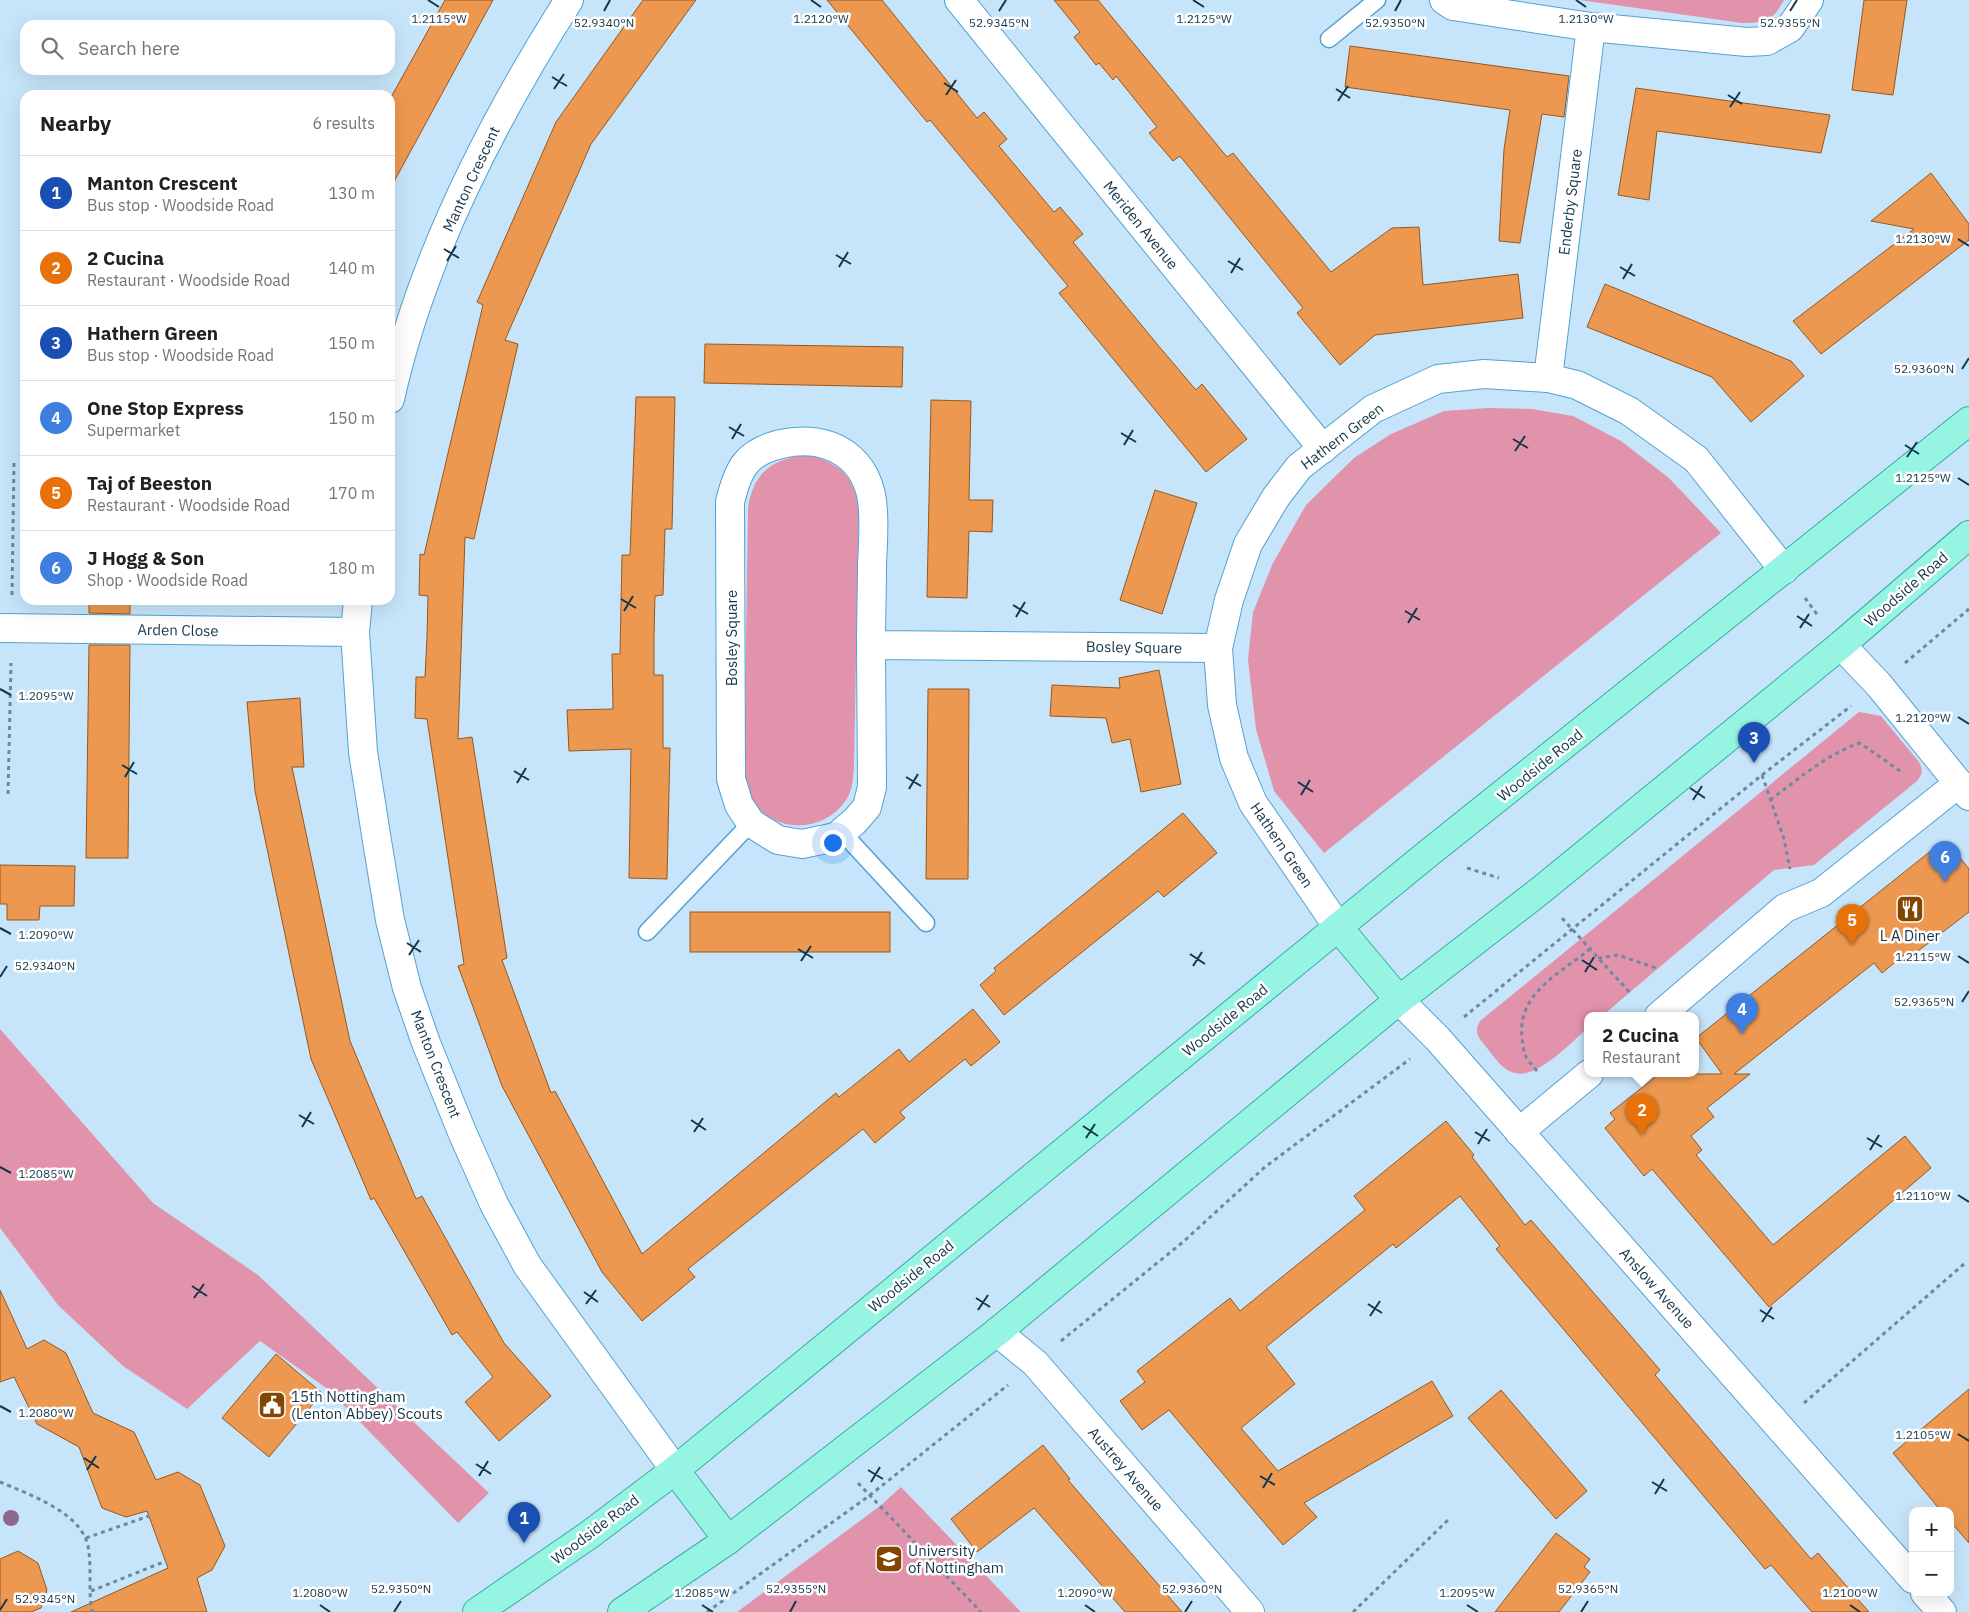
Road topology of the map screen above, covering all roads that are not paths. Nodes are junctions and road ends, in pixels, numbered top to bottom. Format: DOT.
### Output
graph roads {
  1 [pos="569,0"];
  2 [pos="959,0"];
  3 [pos="1377,0"];
  4 [pos="1444,0"];
  5 [pos="1809,0"];
  6 [pos="1592,26"];
  7 [pos="1329,38"];
  8 [pos="395,376"];
  9 [pos="1548,378"];
  10 [pos="1969,421"];
  11 [pos="1323,449"];
  12 [pos="1969,535"];
  13 [pos="1784,570"];
  14 [pos="358,605"];
  15 [pos="0,628"];
  16 [pos="355,632"];
  17 [pos="870,644"];
  18 [pos="1841,645"];
  19 [pos="1218,648"];
  20 [pos="1964,790"];
  21 [pos="751,822"];
  22 [pos="841,831"];
  23 [pos="926,923"];
  24 [pos="1338,927"];
  25 [pos="647,932"];
  26 [pos="1399,1000"];
  27 [pos="1648,1009"];
  28 [pos="1585,1077"];
  29 [pos="1519,1132"];
  30 [pos="997,1332"];
  31 [pos="675,1470"];
  32 [pos="728,1540"];
  33 [pos="1909,1574"];
  34 [pos="1929,1597"];
  35 [pos="477,1612"];
  36 [pos="622,1612"];
  37 [pos="1250,1612"];
  38 [pos="1942,1612"];
  1 -- 8 [label="street, Manton Crescent"];
  2 -- 11 [label="street, Meriden Avenue"];
  3 -- 7 [label="lane"];
  4 -- 6 [label="street"];
  5 -- 6 [label="street"];
  6 -- 9 [label="street, Enderby Square"];
  9 -- 11 [label="street, Hathern Green"];
  9 -- 13 [label="street, Hathern Green"];
  10 -- 13 [label="main road, Woodside Road"];
  11 -- 19 [label="street, Hathern Green"];
  12 -- 18 [label="main road, Woodside Road"];
  13 -- 24 [label="main road, Woodside Road"];
  14 -- 16 [label="street, Manton Crescent"];
  15 -- 16 [label="street, Arden Close"];
  16 -- 31 [label="street, Manton Crescent"];
  17 -- 19 [label="street, Bosley Square"];
  17 -- 21 [label="street, Bosley Square"];
  17 -- 22 [label="street, Bosley Square"];
  18 -- 20 [label="street"];
  18 -- 26 [label="main road, Woodside Road"];
  19 -- 24 [label="street, Hathern Green"];
  20 -- 27 [label="street"];
  21 -- 22 [label="street, Bosley Square"];
  21 -- 25 [label="lane"];
  22 -- 23 [label="lane"];
  24 -- 26 [label="main road"];
  24 -- 31 [label="main road, Woodside Road"];
  26 -- 29 [label="street, Anslow Avenue"];
  26 -- 30 [label="main road, Woodside Road"];
  28 -- 29 [label="street"];
  29 -- 33 [label="street, Anslow Avenue"];
  30 -- 32 [label="main road, Woodside Road"];
  30 -- 37 [label="street, Austrey Avenue"];
  31 -- 32 [label="main road"];
  31 -- 35 [label="main road, Woodside Road"];
  32 -- 36 [label="main road, Woodside Road"];
  34 -- 38 [label="street"];
}
